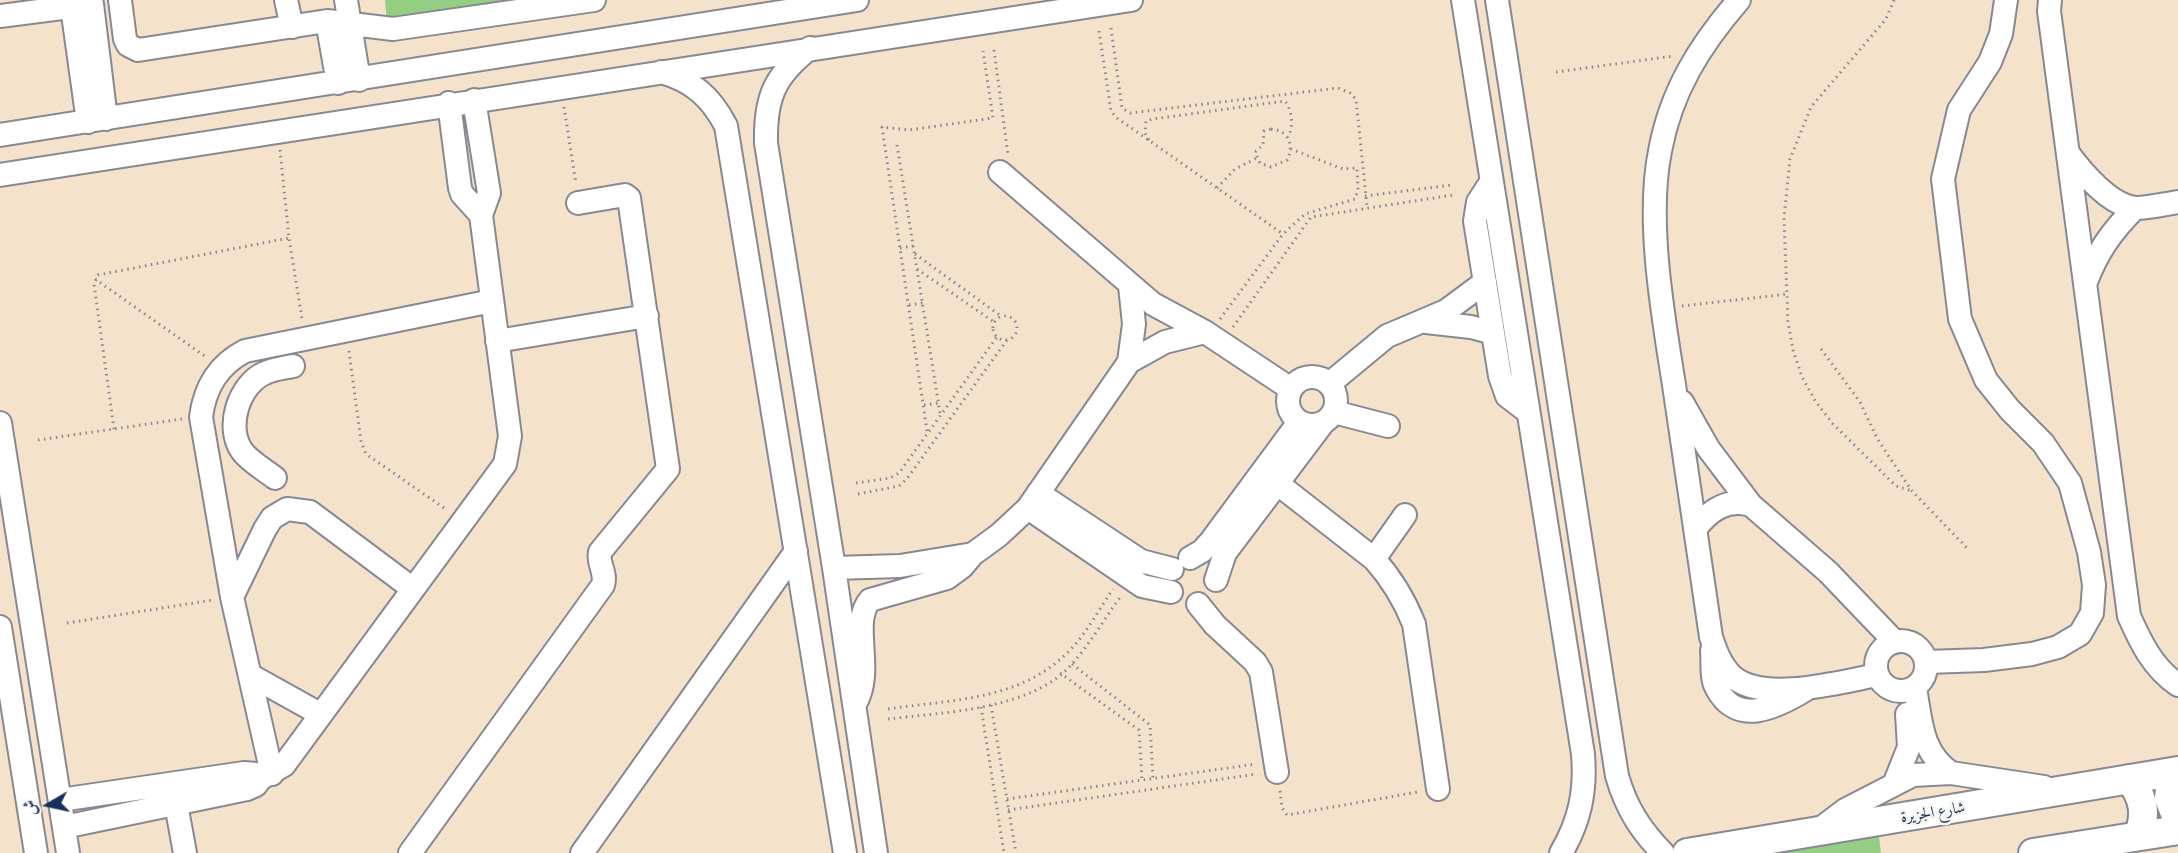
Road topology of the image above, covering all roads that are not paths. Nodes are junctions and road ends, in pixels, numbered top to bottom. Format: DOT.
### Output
graph roads {
  1 [pos="120,0"];
  2 [pos="286,0"];
  3 [pos="346,0"];
  4 [pos="594,0"];
  5 [pos="857,0"];
  6 [pos="1131,0"];
  7 [pos="1463,0"];
  8 [pos="1497,0"];
  9 [pos="1739,0"];
  10 [pos="2006,0"];
  11 [pos="2050,0"];
  12 [pos="92,4"];
  13 [pos="0,16"];
  14 [pos="339,22"];
  15 [pos="1501,26"];
  16 [pos="292,27"];
  17 [pos="1468,31"];
  18 [pos="811,48"];
  19 [pos="660,71"];
  20 [pos="349,82"];
  21 [pos="238,99"];
  22 [pos="474,100"];
  23 [pos="448,104"];
  24 [pos="97,120"];
  25 [pos="0,135"];
  26 [pos="244,136"];
  27 [pos="766,143"];
  28 [pos="731,148"];
  29 [pos="2066,149"];
  30 [pos="0,174"];
  31 [pos="1006,178"];
  32 [pos="1491,182"];
  33 [pos="2178,202"];
  34 [pos="578,203"];
  35 [pos="2134,208"];
  36 [pos="481,215"];
  37 [pos="1485,282"];
  38 [pos="1130,286"];
  39 [pos="2085,286"];
  40 [pos="492,301"];
  41 [pos="647,316"];
  42 [pos="1425,322"];
  43 [pos="1493,333"];
  44 [pos="1212,337"];
  45 [pos="497,341"];
  46 [pos="1129,362"];
  47 [pos="293,366"];
  48 [pos="1329,384"];
  49 [pos="1674,385"];
  50 [pos="1292,389"];
  51 [pos="1528,412"];
  52 [pos="235,416"];
  53 [pos="201,417"];
  54 [pos="1328,418"];
  55 [pos="1299,422"];
  56 [pos="0,423"];
  57 [pos="1388,426"];
  58 [pos="275,478"];
  59 [pos="1278,484"];
  60 [pos="1033,500"];
  61 [pos="1751,505"];
  62 [pos="1405,515"];
  63 [pos="1695,529"];
  64 [pos="796,551"];
  65 [pos="973,554"];
  66 [pos="1374,559"];
  67 [pos="1181,564"];
  68 [pos="834,568"];
  69 [pos="1216,580"];
  70 [pos="413,589"];
  71 [pos="1171,592"];
  72 [pos="232,597"];
  73 [pos="1198,604"];
  74 [pos="0,627"];
  75 [pos="1894,642"];
  76 [pos="1927,662"];
  77 [pos="250,675"];
  78 [pos="1877,675"];
  79 [pos="2178,685"];
  80 [pos="1909,690"];
  81 [pos="853,708"];
  82 [pos="320,714"];
  83 [pos="1613,750"];
  84 [pos="1583,754"];
  85 [pos="1276,766"];
  86 [pos="2175,771"];
  87 [pos="1951,774"];
  88 [pos="266,776"];
  89 [pos="2129,778"];
  90 [pos="1895,782"];
  91 [pos="1438,789"];
  92 [pos="2070,790"];
  93 [pos="60,800"];
  94 [pos="176,804"];
  95 [pos="2178,821"];
  96 [pos="64,826"];
  97 [pos="2178,830"];
  98 [pos="1815,832"];
  99 [pos="2138,836"];
  100 [pos="871,852"];
  101 [pos="36,853"];
  102 [pos="68,853"];
  103 [pos="184,853"];
  104 [pos="410,853"];
  105 [pos="582,853"];
  106 [pos="845,853"];
  107 [pos="1561,853"];
  108 [pos="1663,853"];
  109 [pos="1687,853"];
  110 [pos="2033,853"];
  1 -- 16 [label="street"];
  2 -- 16 [label="street"];
  3 -- 14 [label="street"];
  4 -- 14 [label="street"];
  5 -- 20 [label="street"];
  6 -- 18 [label="street"];
  7 -- 17 [label="street"];
  8 -- 15 [label="street"];
  9 -- 49 [label="street"];
  10 -- 76 [label="street"];
  11 -- 29 [label="street"];
  12 -- 13 [label="street"];
  12 -- 24 [label="street"];
  14 -- 16 [label="street"];
  14 -- 20 [label="street"];
  15 -- 17 [label="street"];
  15 -- 83 [label="street"];
  17 -- 32 [label="street"];
  18 -- 19 [label="street"];
  18 -- 27 [label="street"];
  19 -- 22 [label="street"];
  19 -- 28 [label="street"];
  20 -- 21 [label="street"];
  21 -- 24 [label="street"];
  21 -- 26 [label="street"];
  22 -- 23 [label="street"];
  22 -- 36 [label="street"];
  23 -- 26 [label="street"];
  23 -- 36 [label="street"];
  24 -- 25 [label="street"];
  26 -- 30 [label="street"];
  27 -- 28 [label="street"];
  27 -- 68 [label="street"];
  28 -- 64 [label="street"];
  29 -- 35 [label="street"];
  29 -- 39 [label="street"];
  31 -- 38 [label="street"];
  32 -- 37 [label="street"];
  32 -- 51 [label="street"];
  33 -- 35 [label="street"];
  34 -- 41 [label="street"];
  35 -- 39 [label="street"];
  36 -- 40 [label="street"];
  37 -- 42 [label="street"];
  37 -- 43 [label="street"];
  38 -- 44 [label="street"];
  38 -- 46 [label="street"];
  39 -- 79 [label="street"];
  40 -- 45 [label="street"];
  40 -- 53 [label="street"];
  41 -- 45 [label="street"];
  41 -- 104 [label="street"];
  42 -- 43 [label="street"];
  42 -- 48 [label="street"];
  43 -- 51 [label="street"];
  44 -- 46 [label="street"];
  44 -- 50 [label="street"];
  45 -- 70 [label="street"];
  46 -- 60 [label="street"];
  47 -- 52 [label="street"];
  48 -- 50 [label="street"];
  48 -- 54 [label="street"];
  49 -- 61 [label="street"];
  49 -- 63 [label="street"];
  50 -- 55 [label="street"];
  51 -- 84 [label="street"];
  52 -- 53 [label="street"];
  52 -- 58 [label="street"];
  53 -- 72 [label="street"];
  54 -- 55 [label="street"];
  54 -- 57 [label="street"];
  54 -- 59 [label="street"];
  55 -- 67 [label="street"];
  56 -- 93 [label="street"];
  59 -- 66 [label="street"];
  59 -- 69 [label="street"];
  60 -- 65 [label="street"];
  60 -- 67 [label="street"];
  60 -- 71 [label="street"];
  61 -- 63 [label="street"];
  61 -- 75 [label="street"];
  62 -- 66 [label="street"];
  63 -- 78 [label="street"];
  64 -- 105 [label="street"];
  64 -- 106 [label="street"];
  65 -- 68 [label="street"];
  65 -- 81 [label="street"];
  66 -- 91 [label="street"];
  67 -- 69 [label="street"];
  67 -- 71 [label="street"];
  68 -- 81 [label="street"];
  69 -- 73 [label="street"];
  70 -- 72 [label="street"];
  70 -- 82 [label="street"];
  71 -- 73 [label="street"];
  72 -- 77 [label="street"];
  73 -- 85 [label="street"];
  74 -- 101 [label="street"];
  75 -- 76 [label="street"];
  75 -- 78 [label="street"];
  76 -- 80 [label="street"];
  77 -- 82 [label="street"];
  77 -- 88 [label="street"];
  78 -- 80 [label="street"];
  80 -- 87 [label="street"];
  80 -- 90 [label="street"];
  81 -- 100 [label="street"];
  82 -- 88 [label="street"];
  83 -- 84 [label="street"];
  83 -- 108 [label="street"];
  84 -- 107 [label="street"];
  86 -- 89 [label="main road, شارع الجزيرة"];
  86 -- 95 [label="main road"];
  87 -- 90 [label="street"];
  87 -- 92 [label="street"];
  88 -- 93 [label="street"];
  88 -- 94 [label="street"];
  89 -- 92 [label="main road, شارع الجزيرة"];
  89 -- 99 [label="main road"];
  90 -- 98 [label="street"];
  92 -- 98 [label="main road, شارع الجزيرة"];
  93 -- 96 [label="street"];
  94 -- 96 [label="street"];
  94 -- 103 [label="street"];
  96 -- 102 [label="street"];
  97 -- 99 [label="main road"];
  98 -- 109 [label="main road, شارع الجزيرة"];
  99 -- 110 [label="main road"];
}
